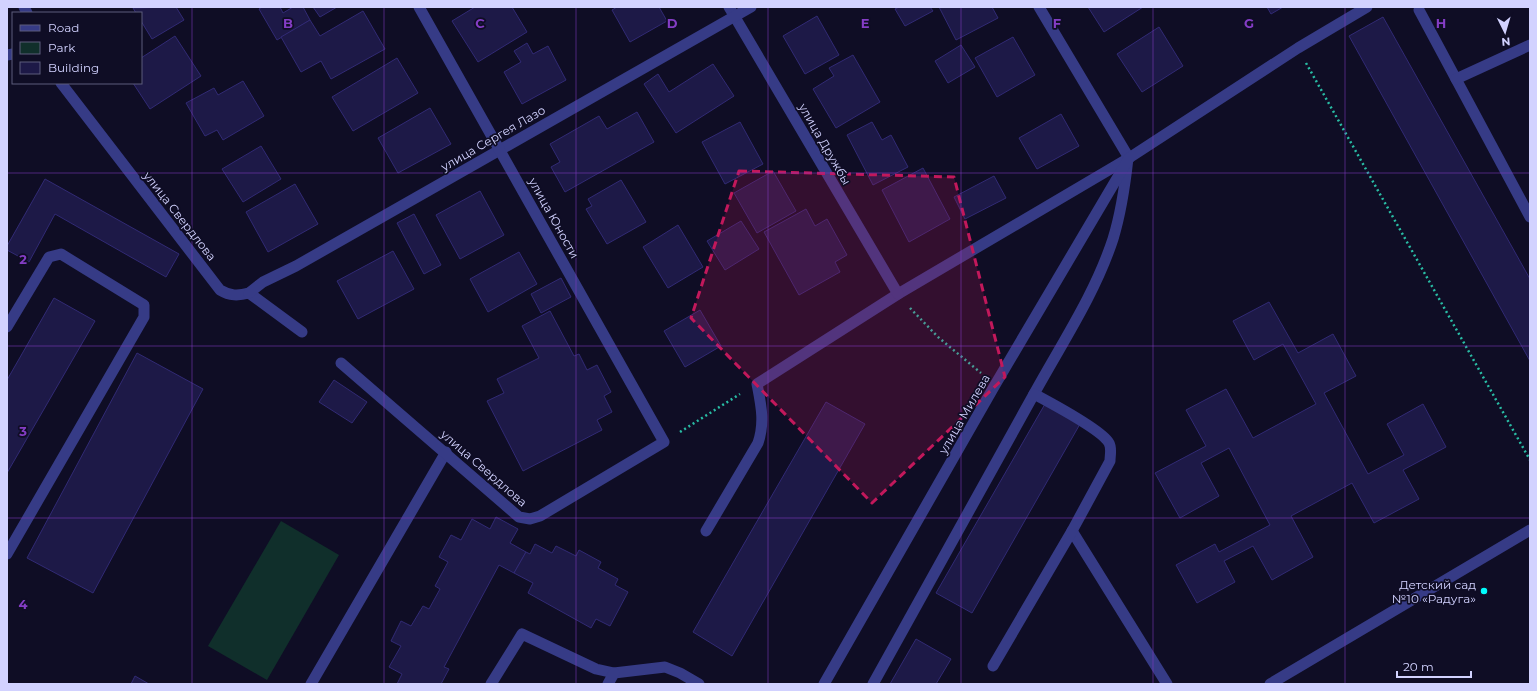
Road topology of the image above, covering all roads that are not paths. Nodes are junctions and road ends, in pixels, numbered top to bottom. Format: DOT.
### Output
graph roads {
  1 [pos="419,7"];
  2 [pos="751,7"];
  3 [pos="1039,7"];
  4 [pos="1362,8"];
  5 [pos="1419,10"];
  6 [pos="732,12"];
  7 [pos="1530,45"];
  8 [pos="1456,79"];
  9 [pos="62,84"];
  10 [pos="500,149"];
  11 [pos="1128,158"];
  12 [pos="1530,217"];
  13 [pos="249,294"];
  14 [pos="898,294"];
  15 [pos="7,327"];
  16 [pos="302,332"];
  17 [pos="341,363"];
  18 [pos="1034,394"];
  19 [pos="664,442"];
  20 [pos="446,452"];
  21 [pos="1530,530"];
  22 [pos="706,531"];
  23 [pos="1072,531"];
  24 [pos="7,554"];
  25 [pos="993,666"];
  26 [pos="614,673"];
  27 [pos="311,684"];
  28 [pos="491,684"];
  29 [pos="608,684"];
  30 [pos="699,684"];
  31 [pos="824,684"];
  32 [pos="873,684"];
  33 [pos="1167,684"];
  34 [pos="1270,684"];
  1 -- 10 [label="street, улица Юности"];
  2 -- 6 [label="street, улица Сергея Лазо"];
  3 -- 11 [label="street"];
  4 -- 11 [label="street"];
  5 -- 8 [label="street"];
  6 -- 10 [label="street, улица Сергея Лазо"];
  6 -- 14 [label="street, улица Дружбы"];
  7 -- 8 [label="street"];
  8 -- 12 [label="street"];
  9 -- 13 [label="street, улица Свердлова"];
  10 -- 13 [label="street, улица Сергея Лазо"];
  10 -- 19 [label="street, улица Юности"];
  11 -- 14 [label="street"];
  11 -- 18 [label="street"];
  11 -- 31 [label="street, улица Милева"];
  13 -- 16 [label="street"];
  14 -- 22 [label="street"];
  15 -- 24 [label="street"];
  17 -- 20 [label="street, улица Свердлова"];
  18 -- 23 [label="street"];
  18 -- 32 [label="street"];
  19 -- 20 [label="street, улица Свердлова"];
  20 -- 27 [label="street"];
  21 -- 34 [label="street"];
  23 -- 25 [label="street"];
  23 -- 33 [label="street"];
  26 -- 28 [label="street"];
  26 -- 29 [label="street"];
  26 -- 30 [label="street"];
}
